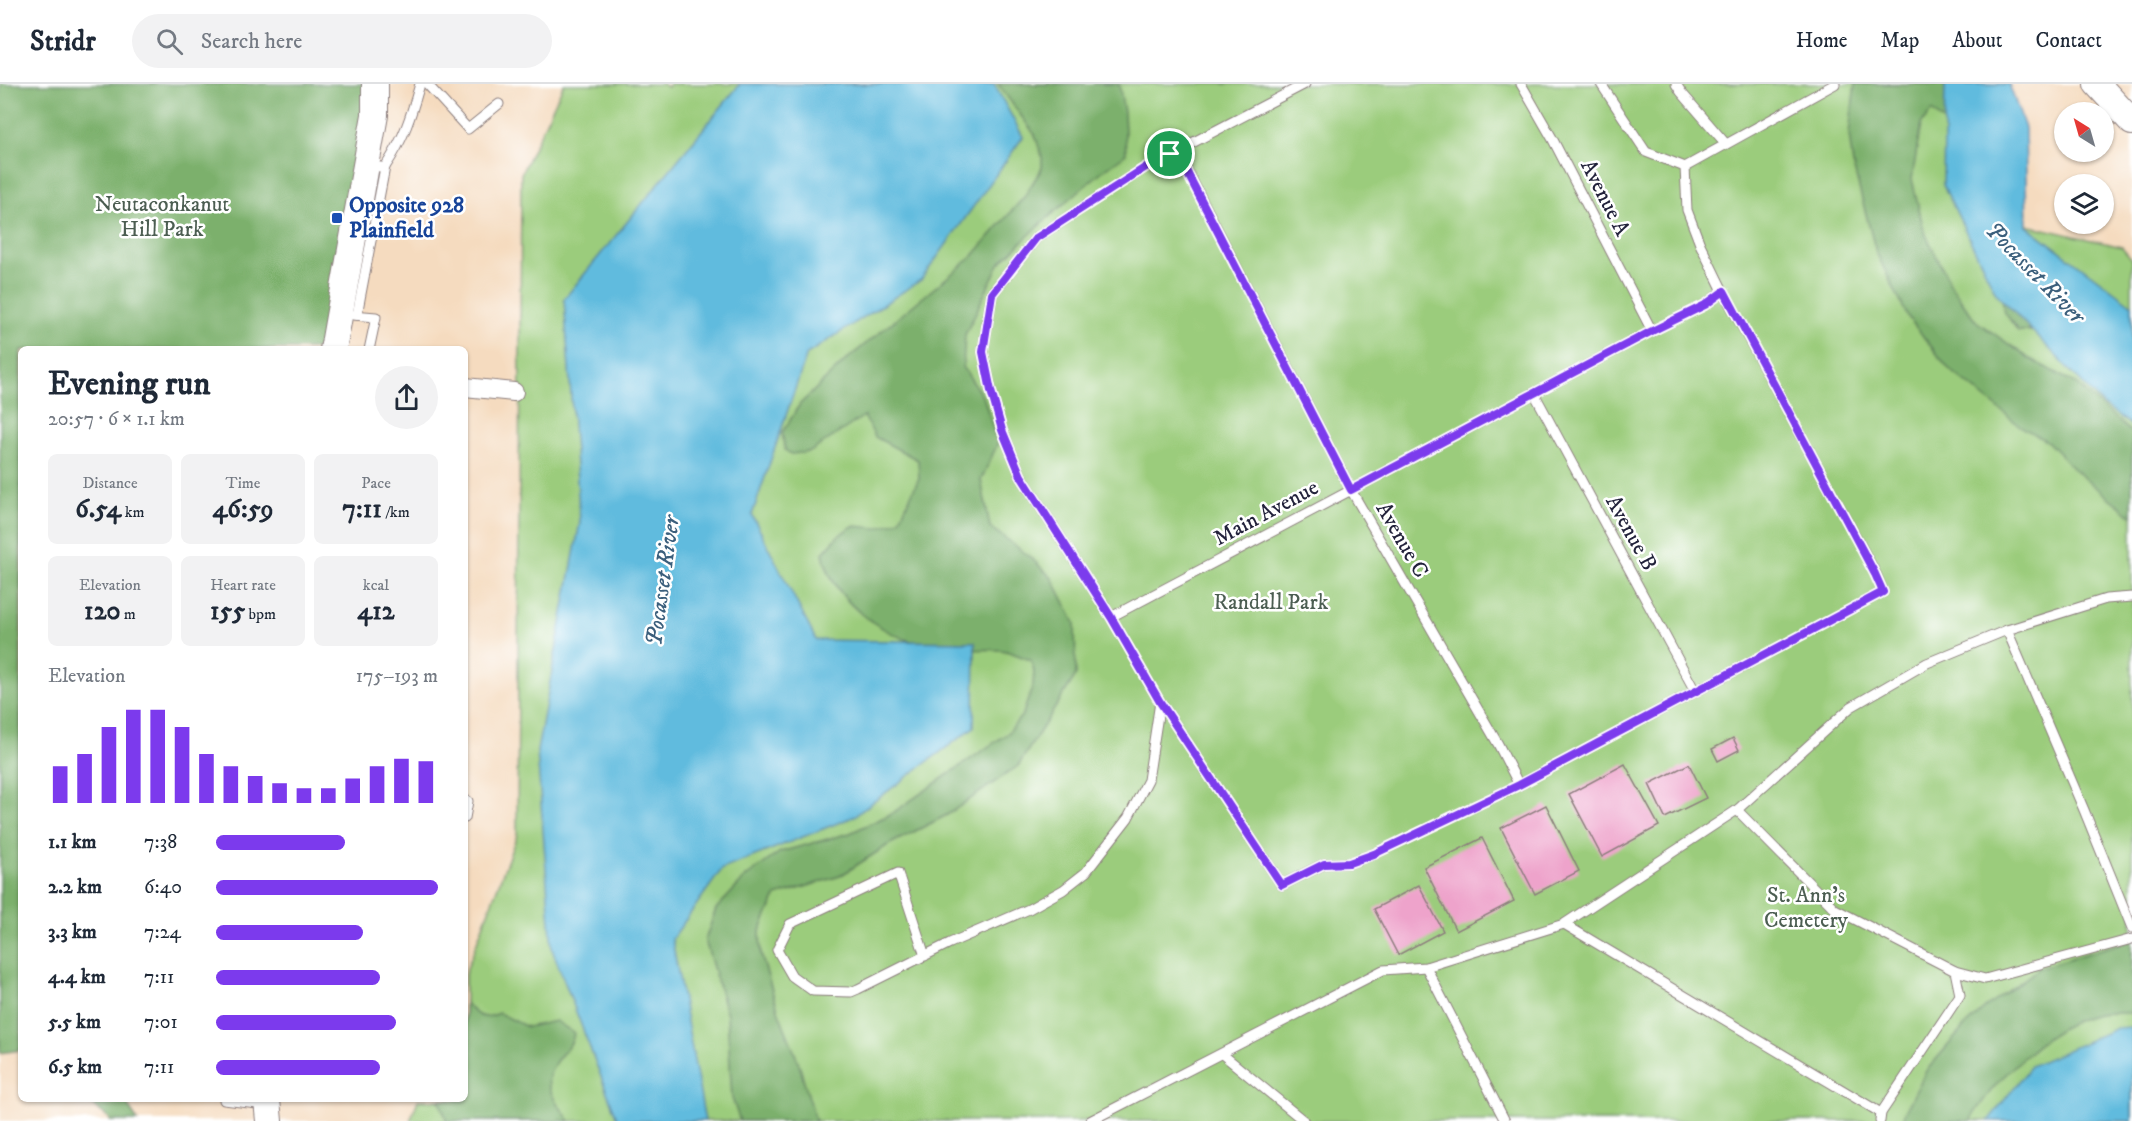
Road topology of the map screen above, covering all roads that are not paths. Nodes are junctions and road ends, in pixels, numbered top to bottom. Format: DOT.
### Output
graph roads {
  1 [pos="375,84"];
  2 [pos="420,84"];
  3 [pos="427,84"];
  4 [pos="1305,84"];
  5 [pos="1521,84"];
  6 [pos="1601,84"];
  7 [pos="1677,84"];
  8 [pos="1835,84"];
  9 [pos="2097,84"];
  10 [pos="499,104"];
  11 [pos="2128,112"];
  12 [pos="1726,144"];
  13 [pos="1176,151"];
  14 [pos="376,166"];
  15 [pos="1685,167"];
  16 [pos="1724,291"];
  17 [pos="348,314"];
  18 [pos="1652,331"];
  19 [pos="335,346"];
  20 [pos="370,346"];
  21 [pos="468,387"];
  22 [pos="514,392"];
  23 [pos="1534,393"];
  24 [pos="1351,490"];
  25 [pos="2132,597"];
  26 [pos="1111,617"];
  27 [pos="2007,630"];
  28 [pos="1695,691"];
  29 [pos="1160,702"];
  30 [pos="1519,785"];
  31 [pos="1737,810"];
  32 [pos="1564,924"];
  33 [pos="2132,928"];
  34 [pos="2132,939"];
  35 [pos="925,956"];
  36 [pos="1426,967"];
  37 [pos="1955,971"];
  38 [pos="1222,1054"];
  39 [pos="234,1102"];
  40 [pos="268,1109"];
  41 [pos="1881,1117"];
  42 [pos="1090,1121"];
  43 [pos="1304,1121"];
  44 [pos="1505,1121"];
  1 -- 14 [label="main road"];
  2 -- 14 [label="lane"];
  3 -- 10 [label="lane"];
  4 -- 13 [label="lane"];
  5 -- 18 [label="lane, Avenue A"];
  6 -- 15 [label="lane"];
  7 -- 12 [label="lane"];
  8 -- 12 [label="lane"];
  9 -- 11 [label="main road"];
  12 -- 15 [label="lane"];
  13 -- 24 [label="lane, Avenue C"];
  13 -- 26 [label="lane"];
  14 -- 17 [label="main road"];
  15 -- 16 [label="lane"];
  16 -- 18 [label="lane, Main Avenue"];
  16 -- 28 [label="lane"];
  17 -- 19 [label="main road"];
  17 -- 20 [label="lane"];
  18 -- 23 [label="lane, Main Avenue"];
  21 -- 22 [label="street"];
  23 -- 24 [label="lane, Main Avenue"];
  23 -- 28 [label="lane, Avenue B"];
  24 -- 26 [label="lane, Main Avenue"];
  24 -- 30 [label="lane, Avenue C"];
  25 -- 27 [label="lane"];
  26 -- 29 [label="lane"];
  27 -- 31 [label="lane"];
  27 -- 33 [label="lane"];
  28 -- 30 [label="lane"];
  29 -- 30 [label="lane"];
  29 -- 35 [label="lane"];
  31 -- 32 [label="lane"];
  31 -- 37 [label="lane"];
  32 -- 36 [label="lane"];
  32 -- 41 [label="lane"];
  34 -- 37 [label="lane"];
  35 -- 35 [label="lane"];
  36 -- 38 [label="lane"];
  36 -- 44 [label="lane"];
  37 -- 41 [label="lane"];
  38 -- 42 [label="lane"];
  38 -- 43 [label="lane"];
  39 -- 40 [label="lane"];
}
